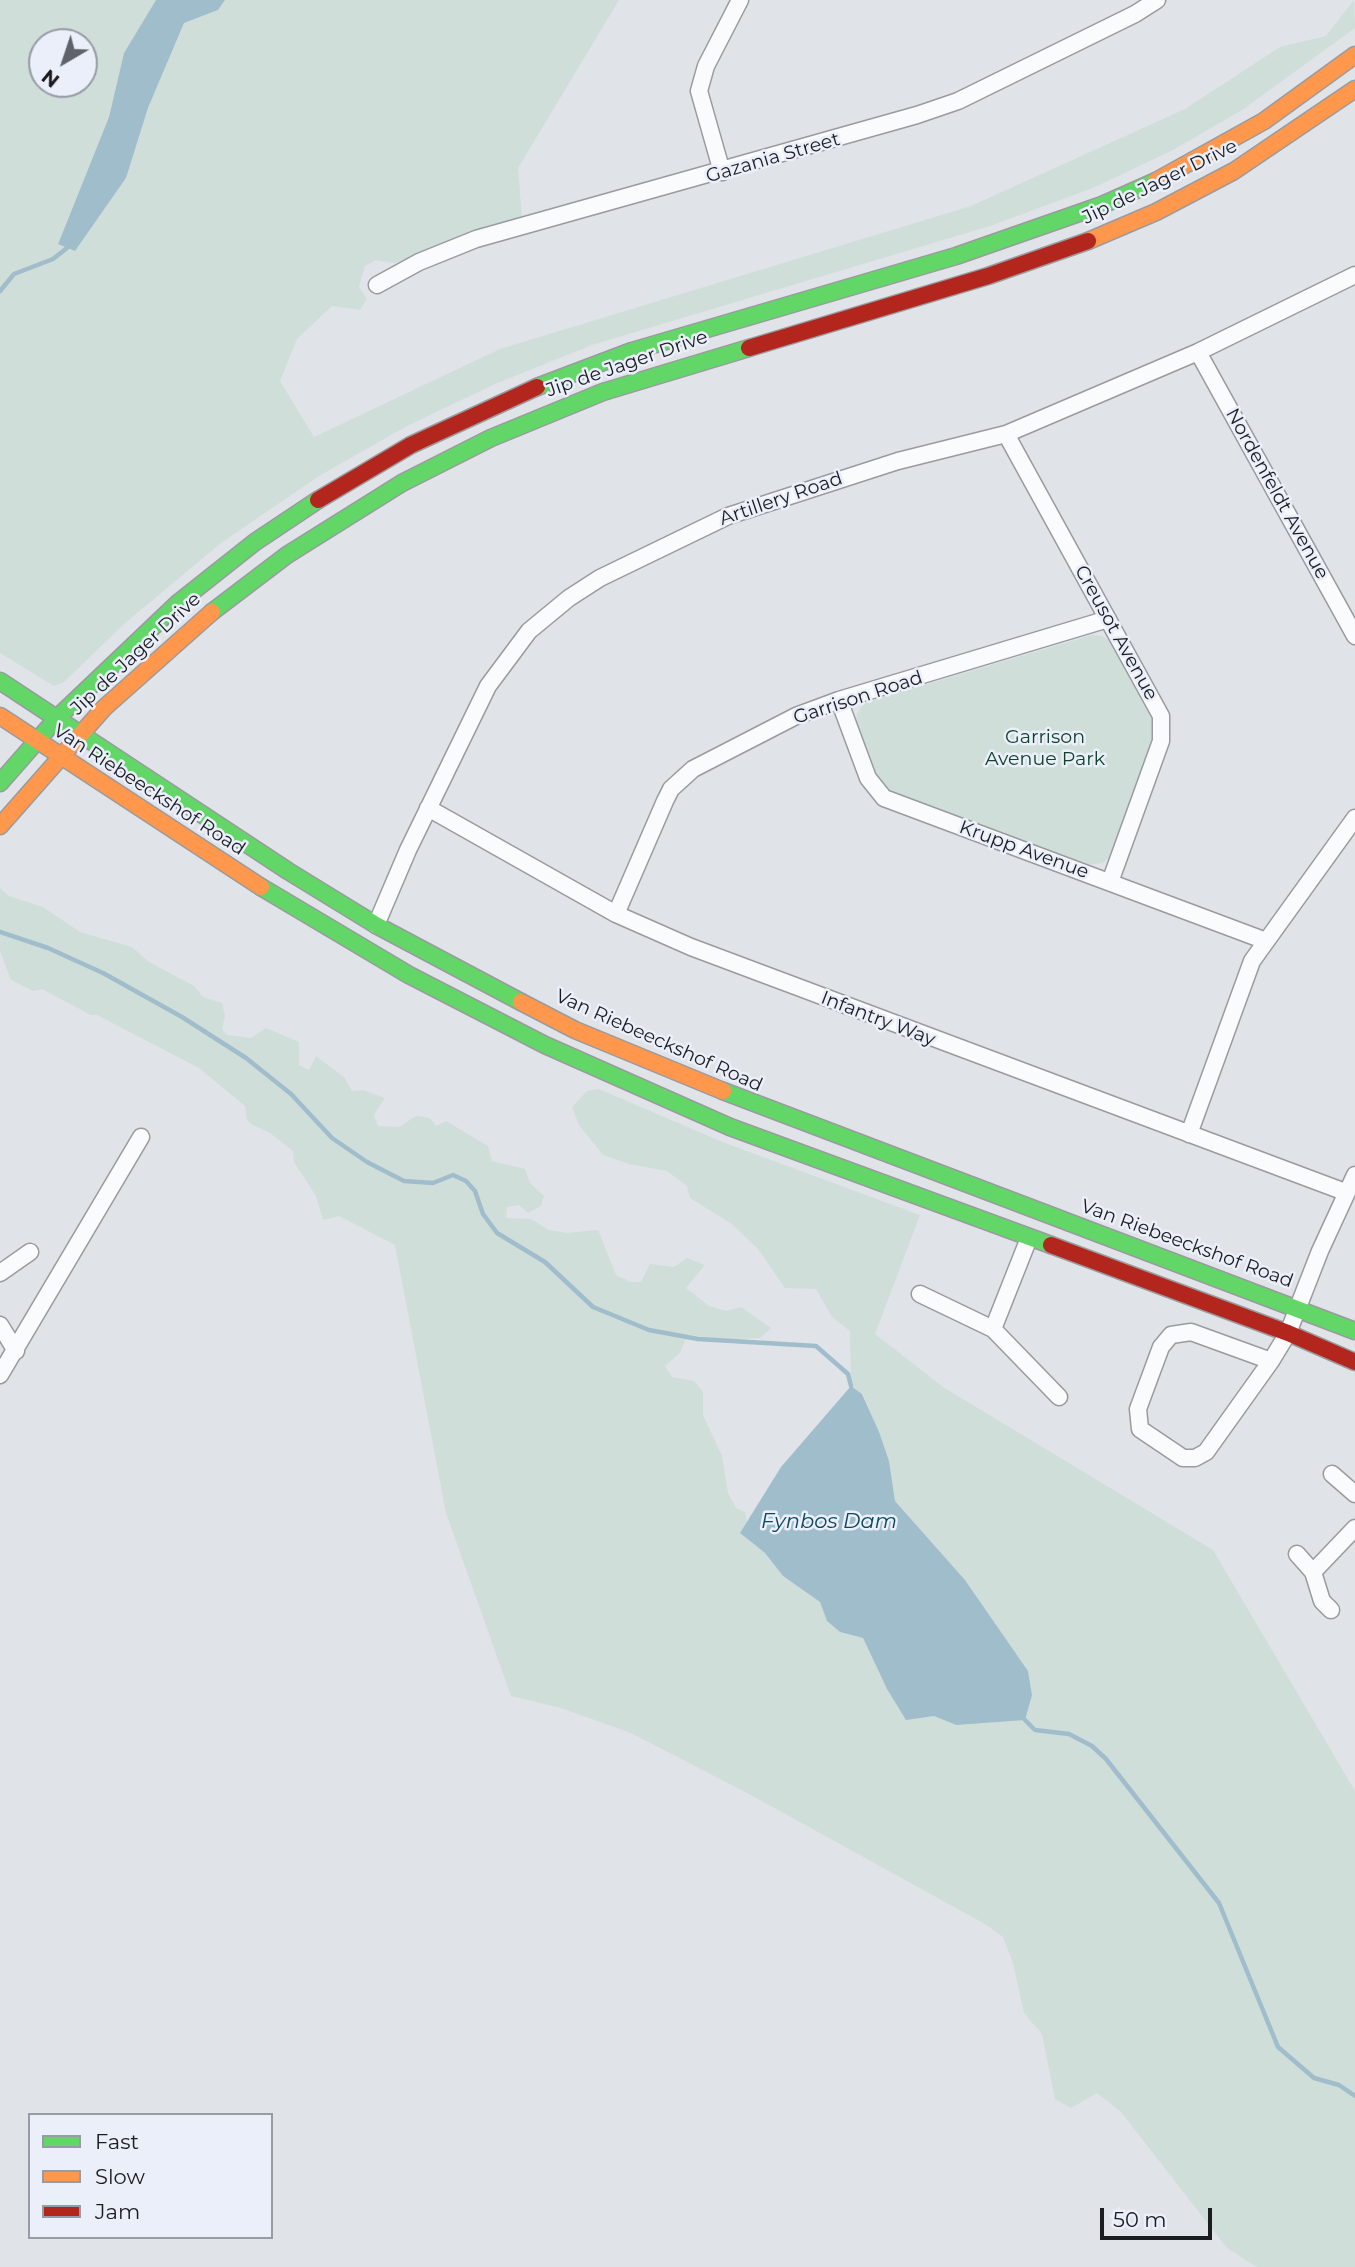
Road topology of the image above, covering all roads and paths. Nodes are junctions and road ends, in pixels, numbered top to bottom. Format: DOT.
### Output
graph roads {
  1 [pos="740,0"];
  2 [pos="1157,0"];
  3 [pos="1355,55"];
  4 [pos="1355,89"];
  5 [pos="722,172"];
  6 [pos="1355,275"];
  7 [pos="377,285"];
  8 [pos="1198,352"];
  9 [pos="1006,434"];
  10 [pos="1108,619"];
  11 [pos="1355,636"];
  12 [pos="0,681"];
  13 [pos="839,700"];
  14 [pos="0,716"];
  15 [pos="57,718"];
  16 [pos="80,733"];
  17 [pos="36,740"];
  18 [pos="60,756"];
  19 [pos="0,783"];
  20 [pos="428,808"];
  21 [pos="1355,818"];
  22 [pos="0,826"];
  23 [pos="1110,882"];
  24 [pos="616,914"];
  25 [pos="376,925"];
  26 [pos="1266,941"];
  27 [pos="1189,1134"];
  28 [pos="141,1137"];
  29 [pos="1355,1175"];
  30 [pos="1345,1192"];
  31 [pos="1009,1200"];
  32 [pos="1086,1229"];
  33 [pos="1029,1238"];
  34 [pos="30,1252"];
  35 [pos="0,1273"];
  36 [pos="920,1294"];
  37 [pos="1299,1308"];
  38 [pos="0,1325"];
  39 [pos="993,1329"];
  40 [pos="1355,1331"];
  41 [pos="1287,1333"];
  42 [pos="16,1351"];
  43 [pos="1271,1361"];
  44 [pos="1355,1362"];
  45 [pos="0,1375"];
  46 [pos="1059,1397"];
  47 [pos="1332,1474"];
  48 [pos="1355,1494"];
  49 [pos="1355,1528"];
  50 [pos="1297,1554"];
  51 [pos="1313,1572"];
  52 [pos="1331,1610"];
  1 -- 5 [label="street"];
  2 -- 5 [label="street, Gazania Street"];
  3 -- 15 [label="street, Jip de Jager Drive"];
  4 -- 16 [label="street, Jip de Jager Drive"];
  5 -- 7 [label="street, Gazania Street"];
  6 -- 8 [label="street, Artillery Road"];
  8 -- 9 [label="street, Artillery Road"];
  8 -- 11 [label="street, Nordenfeldt Avenue"];
  9 -- 10 [label="street, Creusot Avenue"];
  9 -- 20 [label="street, Artillery Road"];
  10 -- 13 [label="street, Garrison Road"];
  10 -- 23 [label="street, Creusot Avenue"];
  12 -- 15 [label="street, Van Riebeeckshof Road"];
  13 -- 23 [label="street, Krupp Avenue"];
  13 -- 24 [label="street, Garrison Road"];
  14 -- 17 [label="street, Van Riebeeckshof Road"];
  15 -- 16 [label="street, Van Riebeeckshof Road"];
  15 -- 17 [label="street, Jip de Jager Drive"];
  16 -- 18 [label="street, Jip de Jager Drive"];
  16 -- 25 [label="street, Van Riebeeckshof Road"];
  17 -- 18 [label="street, Van Riebeeckshof Road"];
  17 -- 19 [label="street, Jip de Jager Drive"];
  18 -- 22 [label="street, Jip de Jager Drive"];
  18 -- 33 [label="street, Van Riebeeckshof Road"];
  20 -- 24 [label="street, Infantry Way"];
  20 -- 25 [label="street, Artillery Road"];
  21 -- 26 [label="street"];
  23 -- 26 [label="street, Krupp Avenue"];
  24 -- 27 [label="street, Infantry Way"];
  25 -- 31 [label="street, Van Riebeeckshof Road"];
  26 -- 27 [label="street"];
  27 -- 30 [label="street, Infantry Way"];
  28 -- 42 [label="street"];
  29 -- 30 [label="street"];
  30 -- 37 [label="street"];
  31 -- 32 [label="street, Van Riebeeckshof Road"];
  31 -- 33 [label="street"];
  32 -- 33 [label="street"];
  32 -- 37 [label="street, Van Riebeeckshof Road"];
  33 -- 39 [label="street"];
  33 -- 41 [label="street, Van Riebeeckshof Road"];
  34 -- 35 [label="street"];
  36 -- 39 [label="street"];
  37 -- 40 [label="street, Van Riebeeckshof Road"];
  37 -- 41 [label="street"];
  38 -- 42 [label="street"];
  39 -- 46 [label="street"];
  41 -- 43 [label="street"];
  41 -- 44 [label="street, Van Riebeeckshof Road"];
  42 -- 45 [label="street"];
  43 -- 43 [label="street"];
  47 -- 48 [label="street"];
  49 -- 51 [label="street"];
  50 -- 51 [label="street"];
  51 -- 52 [label="street"];
}
